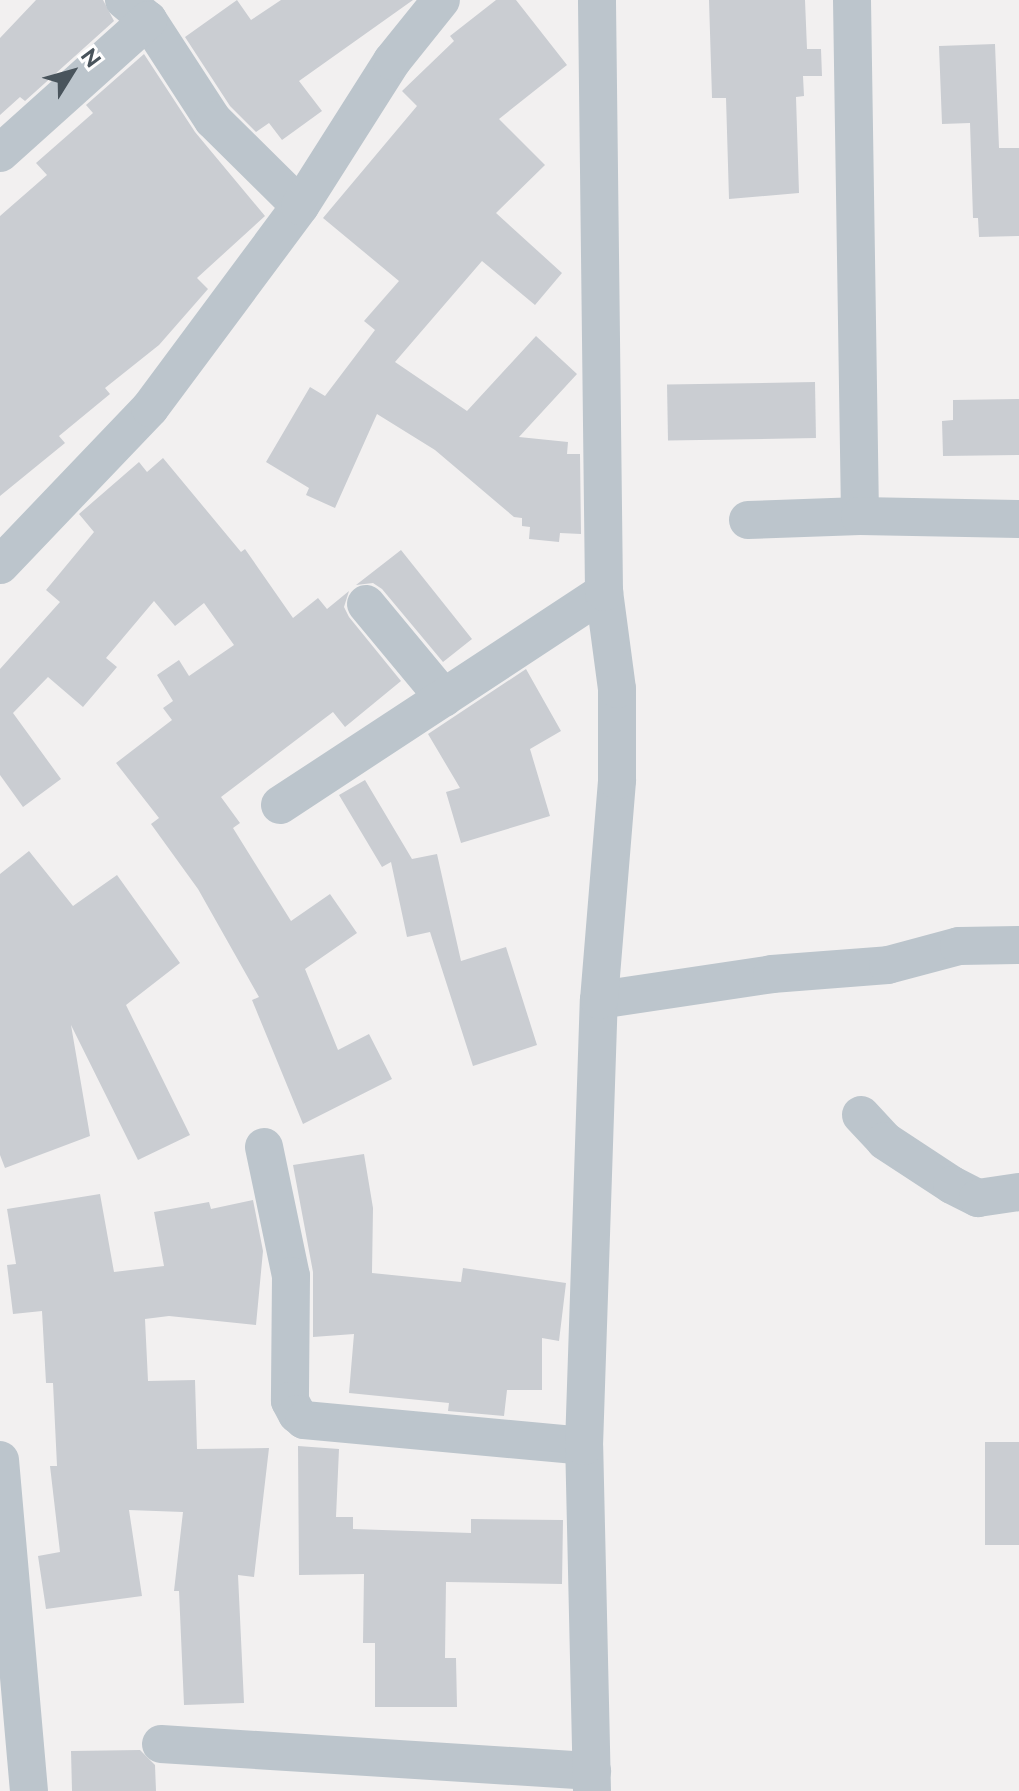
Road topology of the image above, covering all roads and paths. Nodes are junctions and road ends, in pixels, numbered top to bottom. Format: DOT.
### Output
graph roads {
  1 [pos="441,0"];
  2 [pos="597,0"];
  3 [pos="852,0"];
  4 [pos="136,10"];
  5 [pos="0,153"];
  6 [pos="300,206"];
  7 [pos="860,516"];
  8 [pos="1019,519"];
  9 [pos="748,520"];
  10 [pos="0,565"];
  11 [pos="604,592"];
  12 [pos="366,604"];
  13 [pos="444,698"];
  14 [pos="280,805"];
  15 [pos="1019,945"];
  16 [pos="599,1000"];
  17 [pos="861,1115"];
  18 [pos="264,1147"];
  19 [pos="1019,1192"];
  20 [pos="584,1446"];
  21 [pos="0,1460"];
  22 [pos="6,1614"];
  23 [pos="161,1744"];
  24 [pos="592,1781"];
  25 [pos="29,1791"];
  1 -- 6 [label="street"];
  2 -- 11 [label="street"];
  3 -- 7 [label="street"];
  4 -- 5 [label="street"];
  4 -- 6 [label="street"];
  6 -- 10 [label="street"];
  7 -- 8 [label="street"];
  7 -- 9 [label="street"];
  11 -- 13 [label="street"];
  11 -- 16 [label="street"];
  12 -- 13 [label="street"];
  13 -- 14 [label="street"];
  15 -- 16 [label="street"];
  16 -- 20 [label="street"];
  17 -- 19 [label="street"];
  18 -- 20 [label="street"];
  20 -- 24 [label="street"];
  21 -- 22 [label="street"];
  22 -- 25 [label="street"];
  23 -- 24 [label="street"];
}
